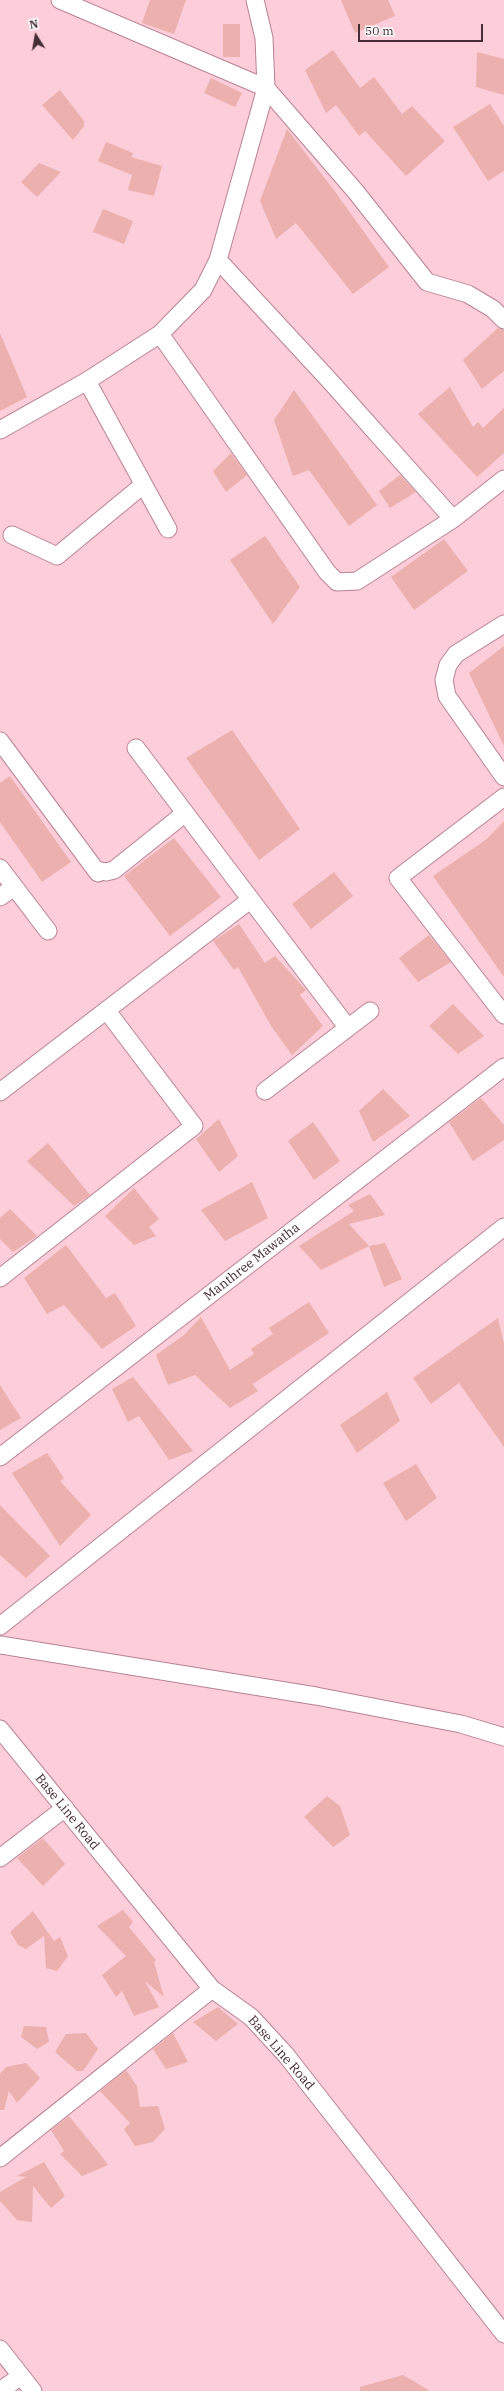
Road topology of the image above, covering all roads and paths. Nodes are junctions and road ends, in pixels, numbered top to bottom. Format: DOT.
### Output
graph roads {
  1 [pos="60,0"];
  2 [pos="255,0"];
  3 [pos="266,88"];
  4 [pos="218,260"];
  5 [pos="504,320"];
  6 [pos="160,334"];
  7 [pos="87,381"];
  8 [pos="0,430"];
  9 [pos="504,479"];
  10 [pos="143,485"];
  11 [pos="453,519"];
  12 [pos="168,529"];
  13 [pos="12,535"];
  14 [pos="504,624"];
  15 [pos="0,741"];
  16 [pos="136,748"];
  17 [pos="504,777"];
  18 [pos="504,797"];
  19 [pos="184,814"];
  20 [pos="0,868"];
  21 [pos="14,887"];
  22 [pos="0,897"];
  23 [pos="250,900"];
  24 [pos="48,931"];
  25 [pos="106,1011"];
  26 [pos="370,1011"];
  27 [pos="504,1015"];
  28 [pos="348,1028"];
  29 [pos="504,1067"];
  30 [pos="265,1091"];
  31 [pos="0,1092"];
  32 [pos="504,1227"];
  33 [pos="0,1278"];
  34 [pos="0,1457"];
  35 [pos="0,1626"];
  36 [pos="0,1645"];
  37 [pos="0,1729"];
  38 [pos="504,1737"];
  39 [pos="65,1808"];
  40 [pos="0,1858"];
  41 [pos="212,1989"];
  42 [pos="0,2158"];
  43 [pos="504,2334"];
  44 [pos="0,2349"];
  45 [pos="21,2376"];
  46 [pos="0,2391"];
  47 [pos="33,2391"];
  1 -- 3 [label="street"];
  2 -- 3 [label="street"];
  3 -- 4 [label="street"];
  3 -- 5 [label="street"];
  4 -- 6 [label="street"];
  4 -- 11 [label="street"];
  6 -- 7 [label="street"];
  6 -- 11 [label="street"];
  7 -- 8 [label="street"];
  7 -- 10 [label="street"];
  9 -- 11 [label="street"];
  10 -- 12 [label="street"];
  10 -- 13 [label="street"];
  14 -- 17 [label="street"];
  15 -- 19 [label="street"];
  16 -- 19 [label="street"];
  18 -- 27 [label="street"];
  19 -- 23 [label="street"];
  20 -- 21 [label="street"];
  21 -- 22 [label="street"];
  21 -- 24 [label="street"];
  23 -- 25 [label="street"];
  23 -- 28 [label="street"];
  25 -- 31 [label="street"];
  25 -- 33 [label="street"];
  26 -- 28 [label="street"];
  28 -- 30 [label="street"];
  29 -- 34 [label="street, Manthree Mawatha"];
  32 -- 35 [label="street"];
  36 -- 38 [label="street"];
  37 -- 39 [label="street, Base Line Road"];
  39 -- 40 [label="street"];
  39 -- 41 [label="street, Base Line Road"];
  41 -- 42 [label="street"];
  41 -- 43 [label="street, Base Line Road"];
  44 -- 45 [label="street"];
  45 -- 46 [label="street"];
  45 -- 47 [label="street"];
}
